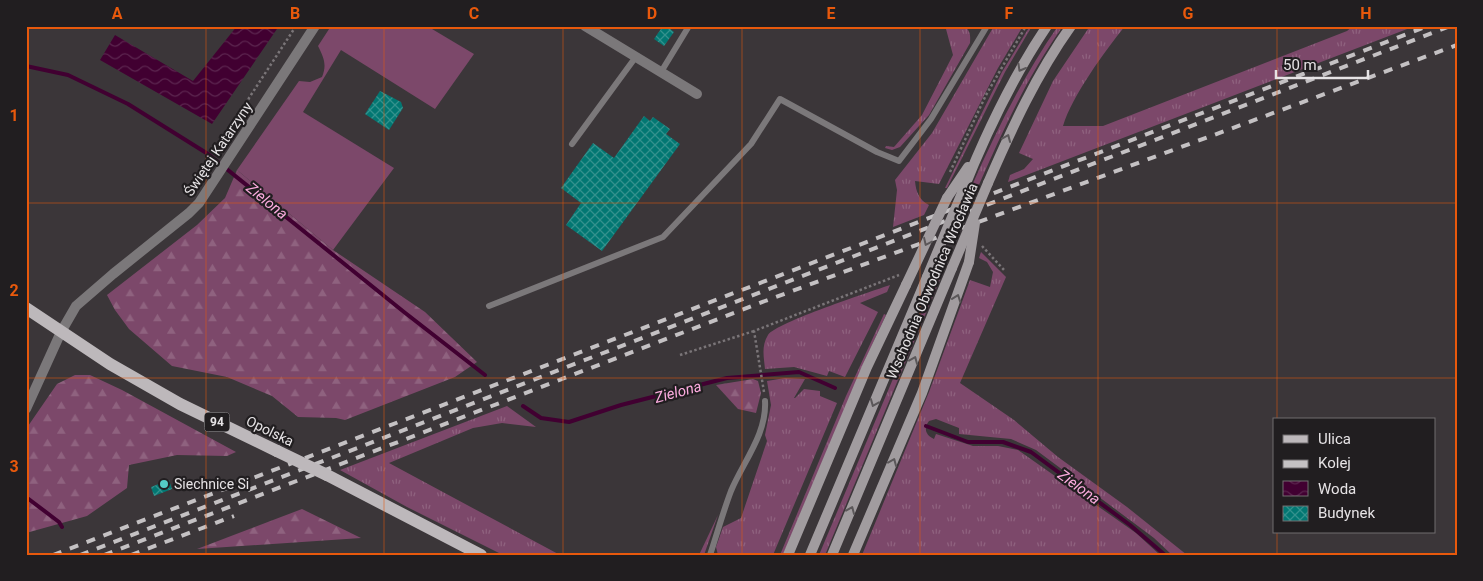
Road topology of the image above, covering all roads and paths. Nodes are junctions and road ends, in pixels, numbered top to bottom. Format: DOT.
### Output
graph roads {
  1 [pos="296,26"];
  2 [pos="315,26"];
  3 [pos="585,26"];
  4 [pos="689,26"];
  5 [pos="987,26"];
  6 [pos="1026,26"];
  7 [pos="1047,26"];
  8 [pos="1072,26"];
  9 [pos="635,58"];
  10 [pos="662,72"];
  11 [pos="697,94"];
  12 [pos="238,124"];
  13 [pos="572,144"];
  14 [pos="980,152"];
  15 [pos="949,176"];
  16 [pos="977,209"];
  17 [pos="977,240"];
  18 [pos="1004,270"];
  19 [pos="902,274"];
  20 [pos="489,306"];
  21 [pos="26,308"];
  22 [pos="754,331"];
  23 [pos="61,332"];
  24 [pos="680,356"];
  25 [pos="765,401"];
  26 [pos="26,410"];
  27 [pos="481,555"];
  28 [pos="710,555"];
  29 [pos="788,555"];
  30 [pos="810,555"];
  31 [pos="832,555"];
  32 [pos="853,555"];
  1 -- 12 [label="path"];
  2 -- 23 [label="street, Świętej Katarzyny"];
  3 -- 9 [label="street"];
  4 -- 10 [label="lane"];
  5 -- 20 [label="lane"];
  6 -- 15 [label="path"];
  7 -- 14 [label="main road, Wschodnia Obwodnica Wrocławia, one-way"];
  16 -- 8 [label="main road, Wschodnia Obwodnica Wrocławia, one-way, bridge"];
  9 -- 10 [label="street"];
  9 -- 13 [label="lane"];
  10 -- 11 [label="street"];
  14 -- 29 [label="main road, one-way, bridge"];
  14 -- 30 [label="main road, Wschodnia Obwodnica Wrocławia, one-way, bridge"];
  31 -- 16 [label="main road, Wschodnia Obwodnica Wrocławia, one-way, bridge"];
  32 -- 16 [label="main road, one-way, bridge"];
  17 -- 18 [label="path"];
  19 -- 22 [label="path"];
  21 -- 23 [label="main road, Opolska / 94"];
  22 -- 24 [label="path"];
  22 -- 25 [label="path"];
  23 -- 26 [label="street, Świętej Katarzyny"];
  23 -- 27 [label="main road, Opolska / 94, bridge"];
  25 -- 28 [label="lane"];
}
